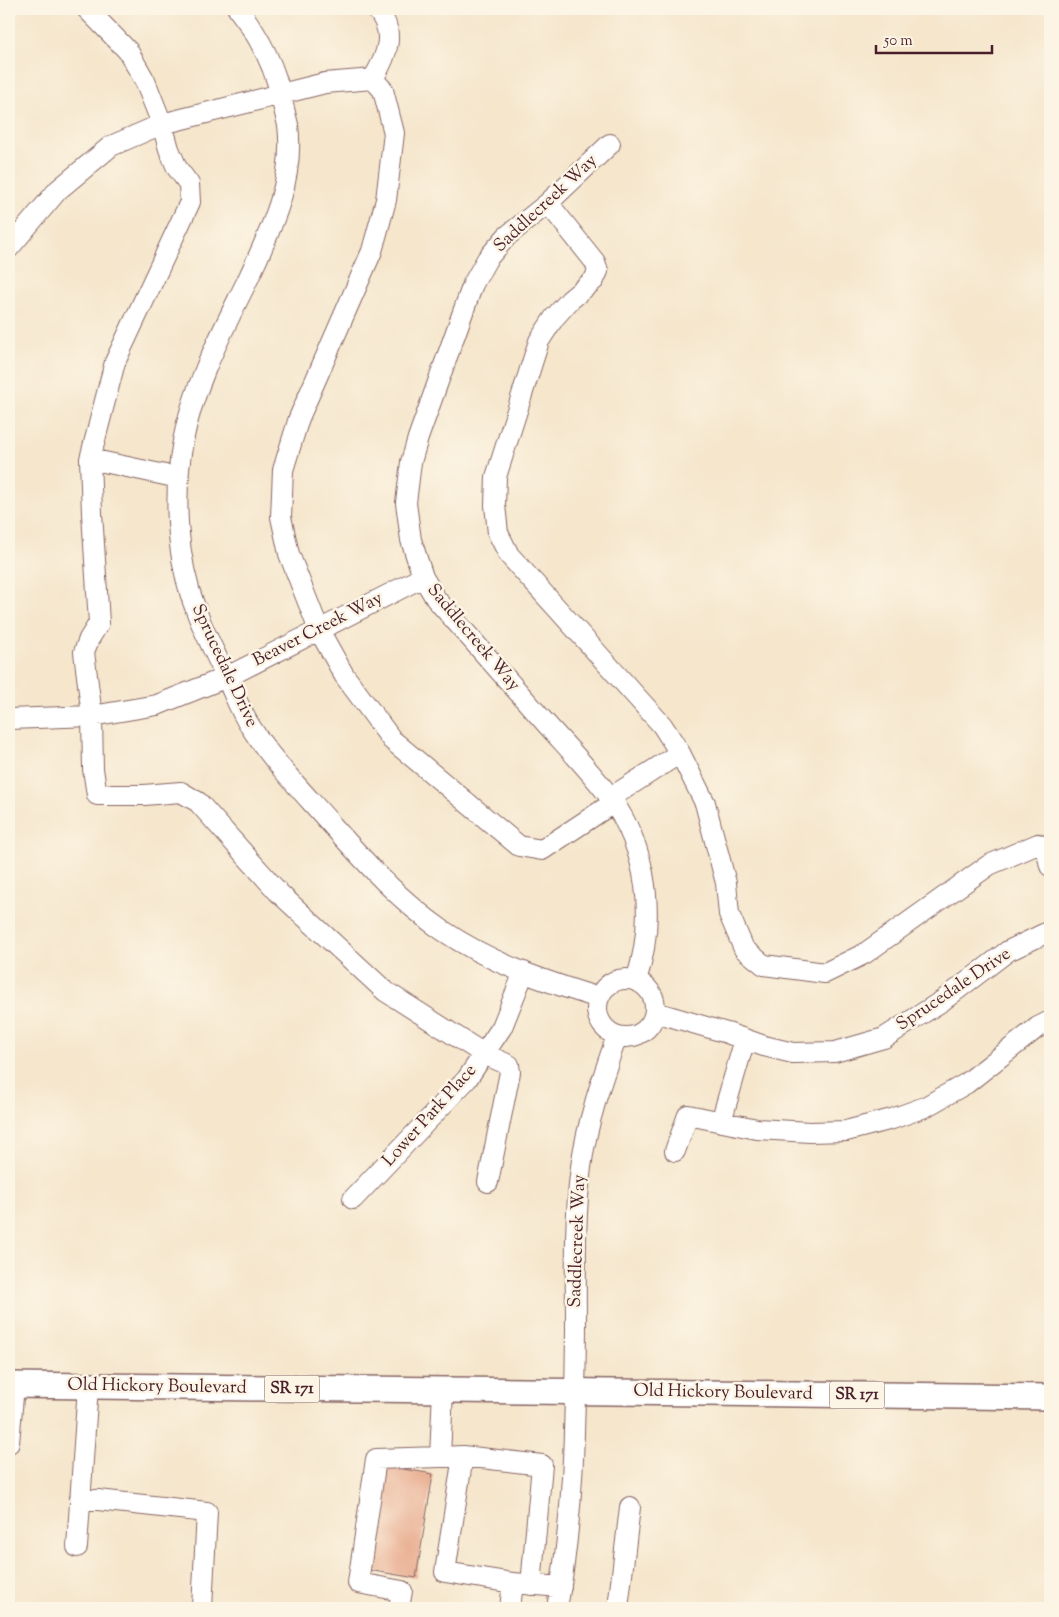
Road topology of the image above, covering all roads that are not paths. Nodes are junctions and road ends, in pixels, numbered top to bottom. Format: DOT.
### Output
graph roads {
  1 [pos="87,9"];
  2 [pos="238,9"];
  3 [pos="376,9"];
  4 [pos="373,79"];
  5 [pos="281,94"];
  6 [pos="162,124"];
  7 [pos="610,144"];
  8 [pos="548,203"];
  9 [pos="13,235"];
  10 [pos="90,459"];
  11 [pos="179,478"];
  12 [pos="423,577"];
  13 [pos="319,630"];
  14 [pos="227,677"];
  15 [pos="92,716"];
  16 [pos="9,719"];
  17 [pos="680,753"];
  18 [pos="612,800"];
  19 [pos="1050,866"];
  20 [pos="1050,931"];
  21 [pos="524,972"];
  22 [pos="636,981"];
  23 [pos="599,998"];
  24 [pos="655,1012"];
  25 [pos="1050,1021"];
  26 [pos="618,1036"];
  27 [pos="744,1039"];
  28 [pos="484,1054"];
  29 [pos="721,1122"];
  30 [pos="675,1151"];
  31 [pos="488,1182"];
  32 [pos="353,1199"];
  33 [pos="11,1385"];
  34 [pos="88,1386"];
  35 [pos="443,1390"];
  36 [pos="575,1392"];
  37 [pos="1050,1397"];
  38 [pos="9,1443"];
  39 [pos="463,1456"];
  40 [pos="440,1457"];
  41 [pos="80,1498"];
  42 [pos="630,1507"];
  43 [pos="77,1547"];
  44 [pos="522,1584"];
  45 [pos="561,1587"];
  46 [pos="202,1608"];
  47 [pos="399,1608"];
  48 [pos="510,1608"];
  49 [pos="557,1608"];
  50 [pos="618,1608"];
  1 -- 6 [label="street"];
  2 -- 5 [label="street, Sprucedale Drive"];
  3 -- 4 [label="street"];
  4 -- 5 [label="street"];
  4 -- 13 [label="street"];
  5 -- 6 [label="street"];
  5 -- 11 [label="street, Sprucedale Drive"];
  6 -- 9 [label="street"];
  6 -- 10 [label="street"];
  7 -- 8 [label="street, Saddlecreek Way"];
  8 -- 12 [label="street, Saddlecreek Way"];
  8 -- 17 [label="street"];
  10 -- 11 [label="street"];
  10 -- 15 [label="street"];
  11 -- 14 [label="street, Sprucedale Drive"];
  12 -- 13 [label="street, Beaver Creek Way"];
  12 -- 18 [label="street, Saddlecreek Way"];
  13 -- 14 [label="street, Beaver Creek Way"];
  13 -- 18 [label="street"];
  14 -- 15 [label="street, Beaver Creek Way"];
  14 -- 21 [label="street, Sprucedale Drive"];
  15 -- 16 [label="street, Beaver Creek Way"];
  15 -- 28 [label="street"];
  17 -- 18 [label="street"];
  17 -- 19 [label="street"];
  18 -- 22 [label="street, Saddlecreek Way"];
  20 -- 27 [label="street, Sprucedale Drive"];
  21 -- 23 [label="street, Sprucedale Drive"];
  21 -- 28 [label="street, Lower Park Place"];
  22 -- 23 [label="street"];
  22 -- 24 [label="street"];
  23 -- 26 [label="street"];
  24 -- 26 [label="street"];
  24 -- 27 [label="street, Sprucedale Drive"];
  25 -- 29 [label="street"];
  26 -- 36 [label="street, Saddlecreek Way"];
  27 -- 29 [label="street"];
  28 -- 31 [label="street"];
  28 -- 32 [label="street, Lower Park Place"];
  29 -- 30 [label="street"];
  33 -- 34 [label="main road, Old Hickory Boulevard / SR 171"];
  33 -- 38 [label="street"];
  34 -- 35 [label="main road, Old Hickory Boulevard / SR 171"];
  34 -- 41 [label="street"];
  35 -- 36 [label="main road, Old Hickory Boulevard / SR 171"];
  35 -- 40 [label="street"];
  36 -- 37 [label="main road, Old Hickory Boulevard / SR 171"];
  36 -- 45 [label="street"];
  39 -- 40 [label="street"];
  39 -- 44 [label="street"];
  39 -- 44 [label="street"];
  40 -- 47 [label="street"];
  41 -- 43 [label="street"];
  41 -- 46 [label="street"];
  42 -- 50 [label="street"];
  44 -- 45 [label="street"];
  44 -- 48 [label="street"];
  45 -- 49 [label="street"];
}
